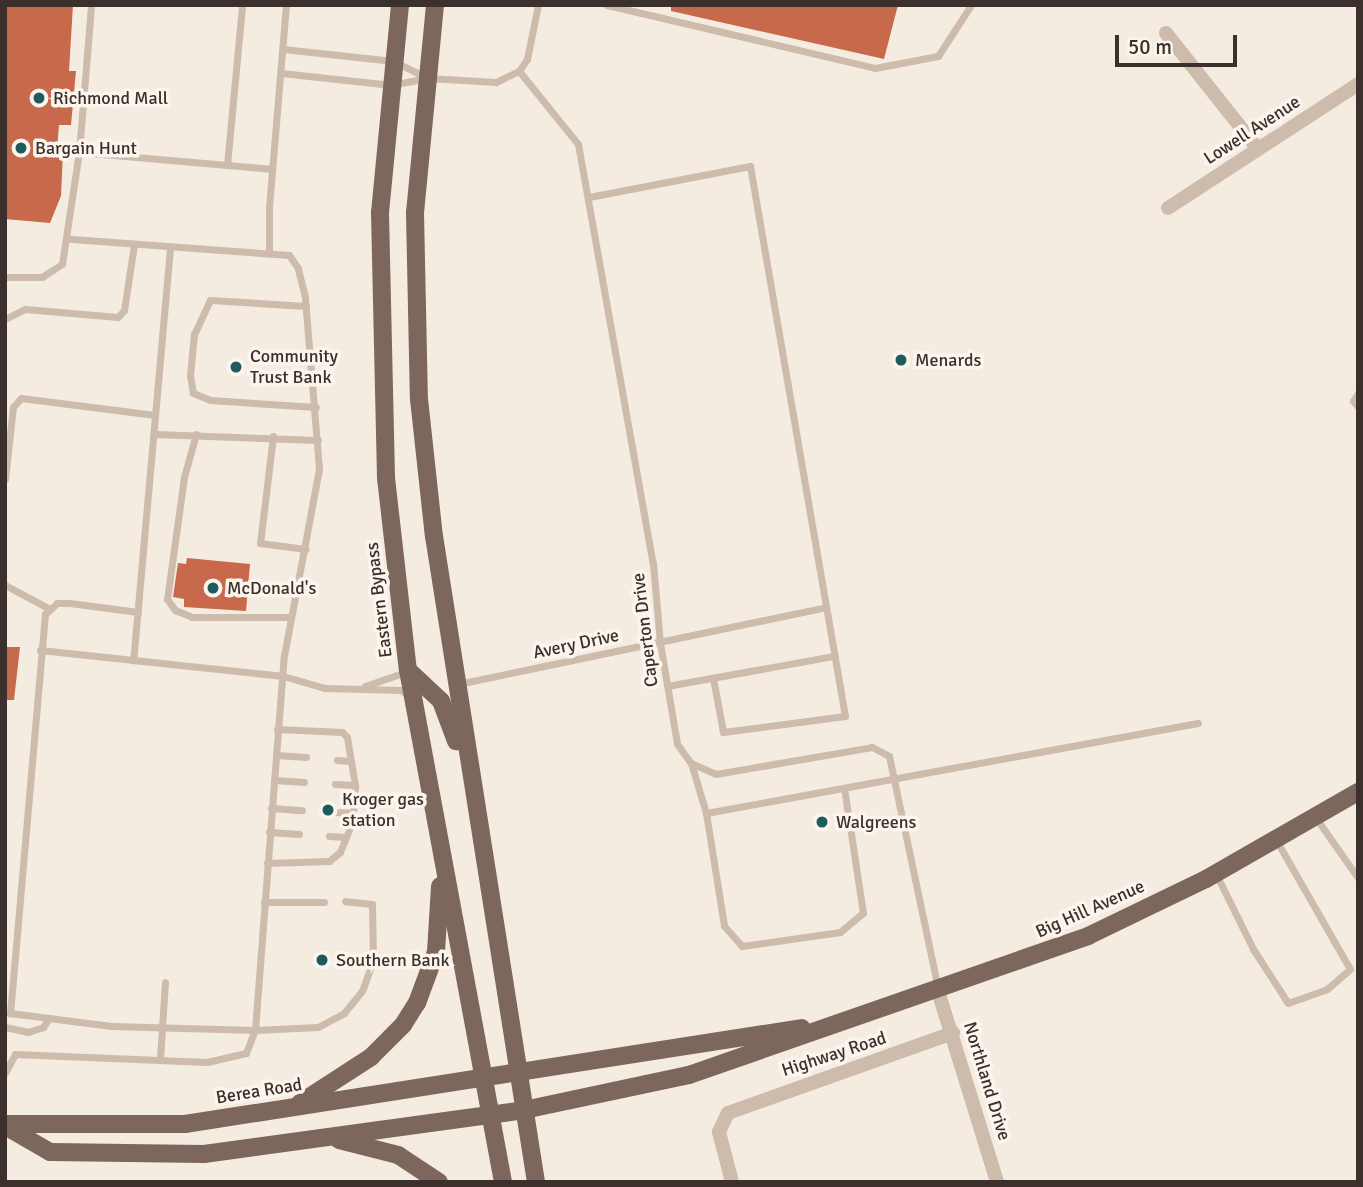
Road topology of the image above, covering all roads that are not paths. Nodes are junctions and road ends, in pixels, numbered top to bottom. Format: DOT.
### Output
graph roads {
  1 [pos="91,5"];
  2 [pos="242,5"];
  3 [pos="286,5"];
  4 [pos="400,5"];
  5 [pos="435,5"];
  6 [pos="538,5"];
  7 [pos="607,5"];
  8 [pos="971,5"];
  9 [pos="1166,33"];
  10 [pos="283,49"];
  11 [pos="393,61"];
  12 [pos="519,71"];
  13 [pos="281,74"];
  14 [pos="428,78"];
  15 [pos="391,85"];
  16 [pos="1358,85"];
  17 [pos="1258,149"];
  18 [pos="79,152"];
  19 [pos="227,165"];
  20 [pos="272,169"];
  21 [pos="589,197"];
  22 [pos="1168,208"];
  23 [pos="69,239"];
  24 [pos="134,245"];
  25 [pos="170,248"];
  26 [pos="269,253"];
  27 [pos="5,277"];
  28 [pos="306,306"];
  29 [pos="5,319"];
  30 [pos="1358,393"];
  31 [pos="316,407"];
  32 [pos="1358,407"];
  33 [pos="155,415"];
  34 [pos="154,434"];
  35 [pos="197,434"];
  36 [pos="272,436"];
  37 [pos="318,440"];
  38 [pos="5,478"];
  39 [pos="306,549"];
  40 [pos="5,585"];
  41 [pos="825,607"];
  42 [pos="48,608"];
  43 [pos="138,612"];
  44 [pos="291,617"];
  45 [pos="660,643"];
  46 [pos="40,650"];
  47 [pos="834,656"];
  48 [pos="133,660"];
  49 [pos="408,670"];
  50 [pos="283,676"];
  51 [pos="713,678"];
  52 [pos="457,685"];
  53 [pos="667,686"];
  54 [pos="361,687"];
  55 [pos="413,698"];
  56 [pos="1198,723"];
  57 [pos="277,729"];
  58 [pos="276,755"];
  59 [pos="306,757"];
  60 [pos="337,760"];
  61 [pos="349,761"];
  62 [pos="691,763"];
  63 [pos="274,780"];
  64 [pos="895,780"];
  65 [pos="304,782"];
  66 [pos="335,784"];
  67 [pos="355,785"];
  68 [pos="844,788"];
  69 [pos="1358,792"];
  70 [pos="271,807"];
  71 [pos="302,810"];
  72 [pos="335,812"];
  73 [pos="353,813"];
  74 [pos="706,813"];
  75 [pos="1315,817"];
  76 [pos="478,819"];
  77 [pos="269,832"];
  78 [pos="299,834"];
  79 [pos="329,836"];
  80 [pos="346,837"];
  81 [pos="1276,840"];
  82 [pos="442,862"];
  83 [pos="267,863"];
  84 [pos="1216,873"];
  85 [pos="1356,878"];
  86 [pos="345,901"];
  87 [pos="264,902"];
  88 [pos="324,902"];
  89 [pos="165,982"];
  90 [pos="938,991"];
  91 [pos="49,1018"];
  92 [pos="823,1026"];
  93 [pos="5,1027"];
  94 [pos="162,1028"];
  95 [pos="255,1030"];
  96 [pos="953,1033"];
  97 [pos="160,1059"];
  98 [pos="5,1073"];
  99 [pos="518,1073"];
  100 [pos="486,1077"];
  101 [pos="294,1107"];
  102 [pos="524,1111"];
  103 [pos="492,1115"];
  104 [pos="5,1125"];
  105 [pos="329,1138"];
  106 [pos="439,1182"];
  107 [pos="503,1182"];
  108 [pos="536,1182"];
  109 [pos="732,1182"];
  110 [pos="997,1182"];
  1 -- 18 [label="lane"];
  2 -- 19 [label="lane"];
  3 -- 10 [label="lane"];
  4 -- 11 [label="main road, Eastern Bypass"];
  5 -- 14 [label="main road"];
  6 -- 12 [label="lane"];
  7 -- 8 [label="lane"];
  9 -- 17 [label="street"];
  10 -- 11 [label="lane"];
  10 -- 13 [label="lane"];
  11 -- 14 [label="lane"];
  11 -- 15 [label="main road, Eastern Bypass"];
  12 -- 14 [label="lane"];
  12 -- 21 [label="lane, Caperton Drive"];
  13 -- 15 [label="lane"];
  13 -- 20 [label="lane"];
  14 -- 15 [label="lane"];
  14 -- 52 [label="main road"];
  15 -- 49 [label="main road, Eastern Bypass"];
  16 -- 17 [label="street, Lowell Avenue"];
  17 -- 22 [label="street, Lowell Avenue"];
  18 -- 19 [label="lane"];
  18 -- 23 [label="lane"];
  19 -- 20 [label="lane"];
  20 -- 26 [label="lane"];
  21 -- 41 [label="lane"];
  21 -- 45 [label="lane, Caperton Drive"];
  23 -- 24 [label="lane"];
  23 -- 27 [label="lane"];
  24 -- 25 [label="lane"];
  24 -- 29 [label="lane"];
  25 -- 26 [label="lane"];
  25 -- 33 [label="lane"];
  26 -- 28 [label="lane"];
  28 -- 31 [label="lane"];
  28 -- 31 [label="lane"];
  30 -- 32 [label="lane"];
  31 -- 37 [label="lane"];
  33 -- 34 [label="lane"];
  33 -- 38 [label="lane"];
  34 -- 35 [label="lane"];
  34 -- 43 [label="lane"];
  35 -- 36 [label="lane"];
  35 -- 44 [label="lane"];
  36 -- 37 [label="lane"];
  36 -- 39 [label="lane"];
  37 -- 39 [label="lane"];
  39 -- 44 [label="lane"];
  40 -- 42 [label="lane"];
  41 -- 45 [label="lane, Avery Drive"];
  41 -- 47 [label="lane"];
  42 -- 43 [label="lane"];
  42 -- 46 [label="lane"];
  43 -- 48 [label="lane"];
  44 -- 50 [label="lane"];
  45 -- 52 [label="lane, Avery Drive"];
  45 -- 53 [label="lane, Caperton Drive"];
  46 -- 48 [label="lane"];
  46 -- 91 [label="lane"];
  47 -- 51 [label="lane"];
  47 -- 51 [label="lane"];
  48 -- 50 [label="lane"];
  49 -- 54 [label="lane"];
  49 -- 55 [label="main road, Eastern Bypass"];
  49 -- 76 [label="main road"];
  50 -- 54 [label="lane"];
  50 -- 57 [label="lane"];
  51 -- 53 [label="lane"];
  52 -- 76 [label="main road"];
  53 -- 62 [label="lane, Caperton Drive"];
  54 -- 55 [label="lane"];
  55 -- 82 [label="main road, Eastern Bypass"];
  56 -- 64 [label="lane"];
  57 -- 58 [label="lane"];
  57 -- 61 [label="lane"];
  58 -- 59 [label="lane"];
  58 -- 63 [label="lane"];
  60 -- 61 [label="lane"];
  61 -- 67 [label="lane"];
  62 -- 64 [label="lane"];
  62 -- 74 [label="lane, Caperton Drive"];
  63 -- 65 [label="lane"];
  63 -- 70 [label="lane"];
  64 -- 68 [label="lane"];
  64 -- 90 [label="lane"];
  66 -- 67 [label="lane"];
  67 -- 73 [label="lane"];
  68 -- 74 [label="lane"];
  68 -- 74 [label="lane, Caperton Drive"];
  69 -- 75 [label="main road, Big Hill Avenue"];
  70 -- 71 [label="lane"];
  70 -- 77 [label="lane"];
  72 -- 73 [label="lane"];
  73 -- 80 [label="lane"];
  75 -- 81 [label="main road, Big Hill Avenue"];
  75 -- 85 [label="lane"];
  76 -- 99 [label="main road"];
  77 -- 78 [label="lane"];
  77 -- 83 [label="lane"];
  79 -- 80 [label="lane"];
  80 -- 83 [label="lane"];
  81 -- 84 [label="main road, Big Hill Avenue"];
  81 -- 84 [label="lane"];
  82 -- 100 [label="main road, Eastern Bypass"];
  82 -- 101 [label="main road"];
  83 -- 87 [label="lane"];
  84 -- 90 [label="main road, Big Hill Avenue"];
  86 -- 95 [label="lane"];
  87 -- 88 [label="lane"];
  87 -- 95 [label="lane"];
  89 -- 94 [label="lane"];
  90 -- 92 [label="main road, Big Hill Avenue"];
  90 -- 96 [label="street, Northland Drive"];
  91 -- 93 [label="lane"];
  91 -- 94 [label="lane"];
  92 -- 99 [label="main road, Big Hill Avenue"];
  92 -- 102 [label="main road, Big Hill Avenue"];
  94 -- 95 [label="lane"];
  94 -- 97 [label="lane"];
  95 -- 97 [label="lane"];
  96 -- 109 [label="street, Highway Road"];
  96 -- 110 [label="street, Northland Drive"];
  97 -- 98 [label="lane"];
  99 -- 100 [label="main road, Berea Road"];
  99 -- 102 [label="main road"];
  100 -- 101 [label="main road, Berea Road"];
  100 -- 103 [label="main road, Eastern Bypass"];
  101 -- 104 [label="main road, Berea Road"];
  102 -- 103 [label="main road, Big Hill Avenue"];
  102 -- 108 [label="main road"];
  103 -- 105 [label="main road, Berea Road"];
  103 -- 107 [label="main road, Eastern Bypass"];
  104 -- 105 [label="main road, Berea Road"];
  105 -- 106 [label="main road"];
}
